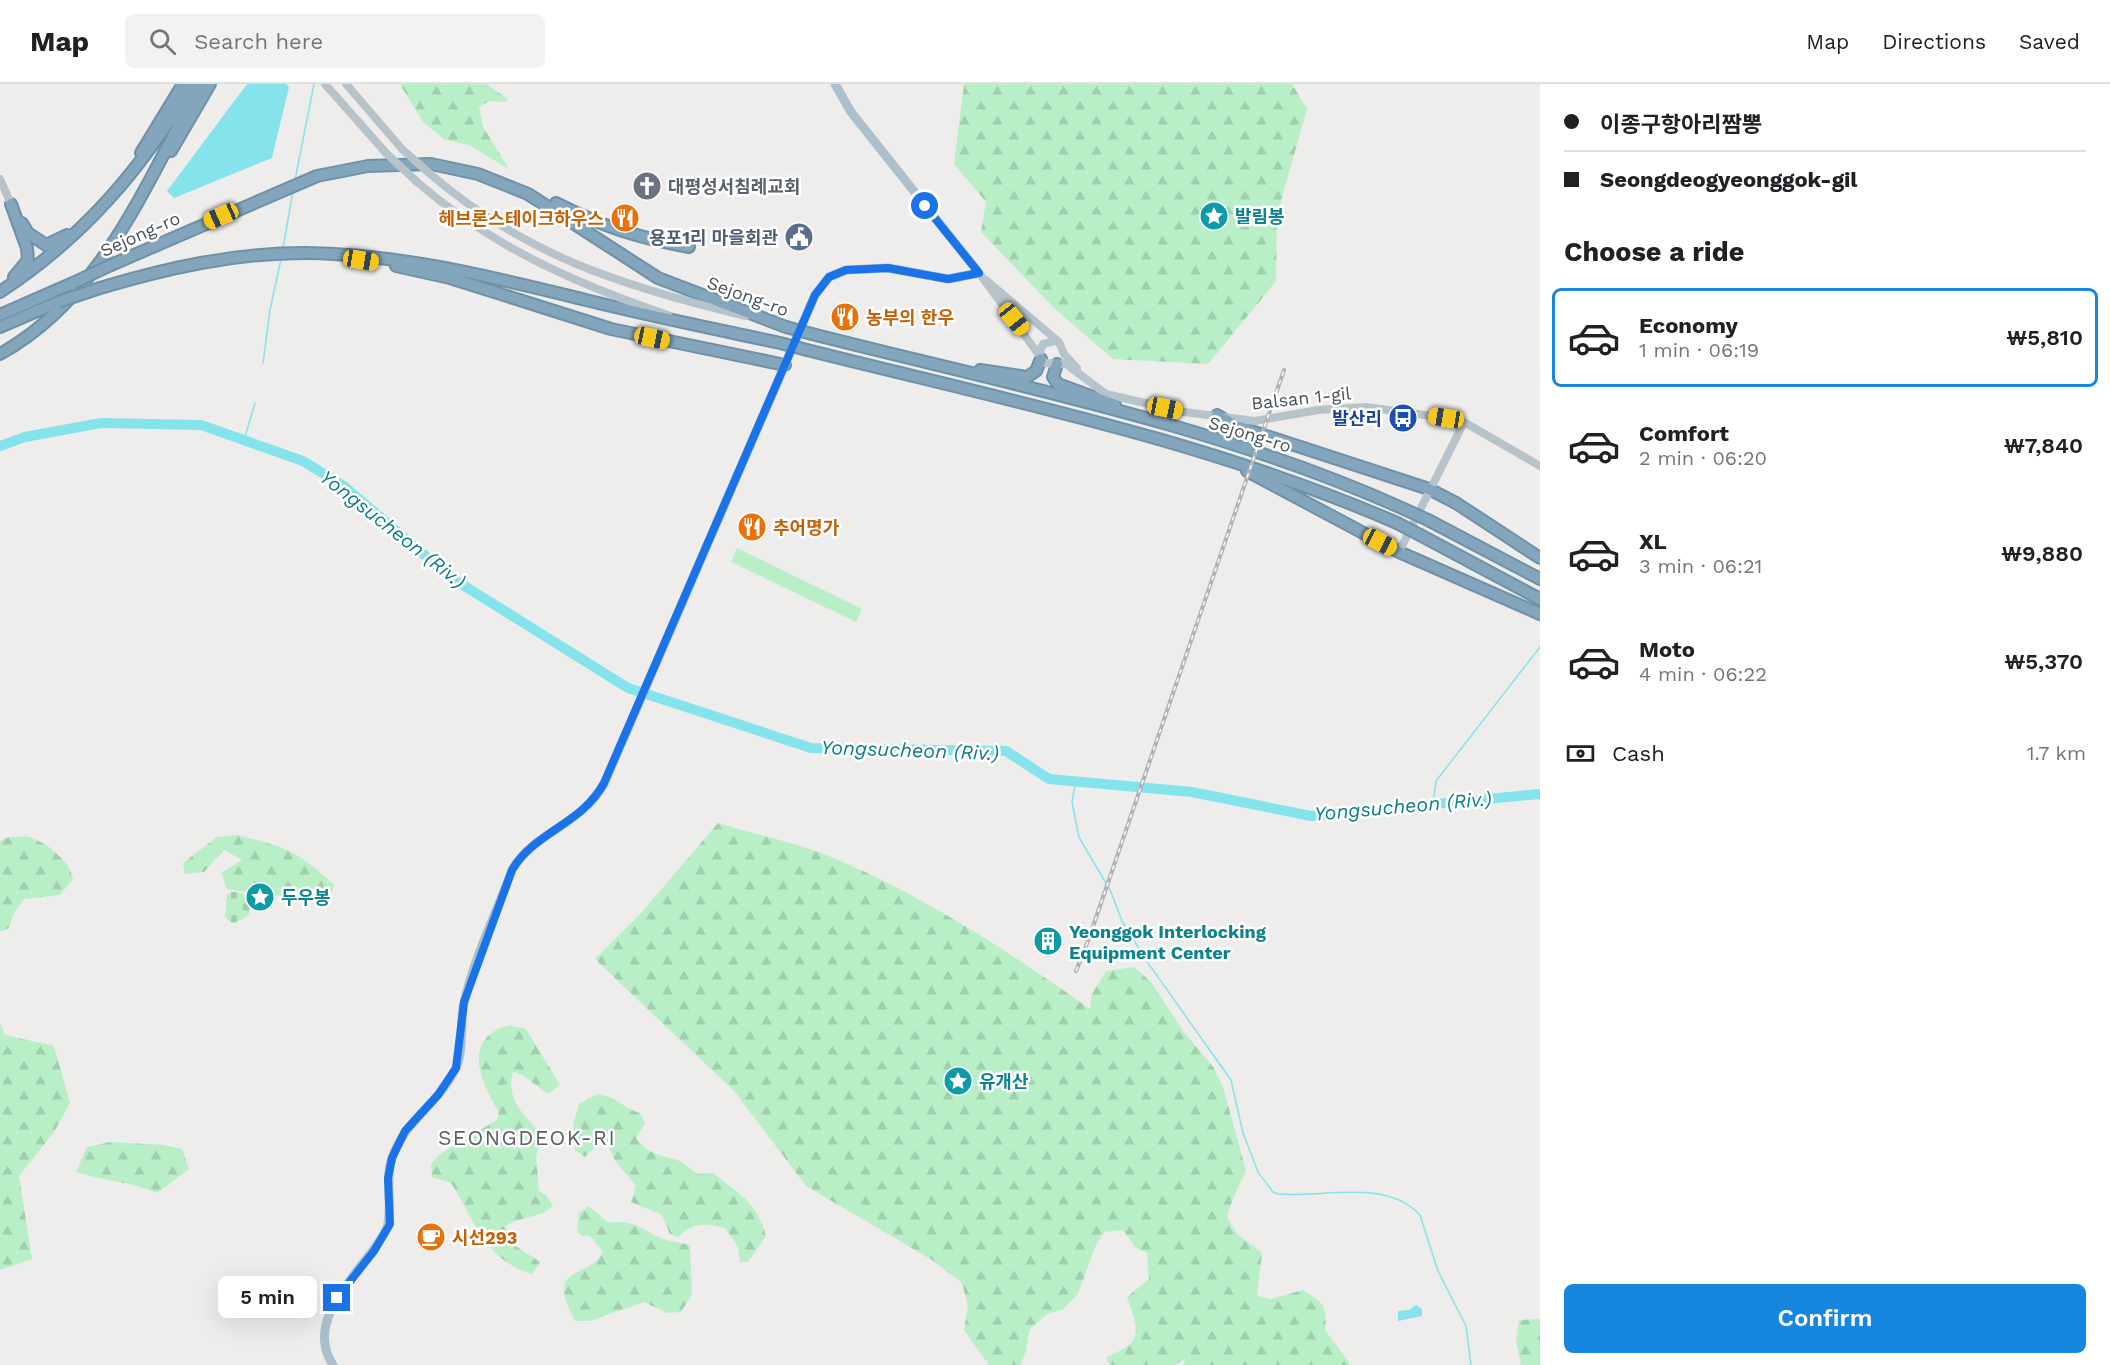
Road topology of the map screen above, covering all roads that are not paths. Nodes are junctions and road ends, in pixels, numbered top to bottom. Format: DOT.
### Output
graph roads {
  1 [pos="183,84"];
  2 [pos="193,84"];
  3 [pos="201,84"];
  4 [pos="210,84"];
  5 [pos="325,84"];
  6 [pos="346,84"];
  7 [pos="835,84"];
  8 [pos="0,179"];
  9 [pos="500,181"];
  10 [pos="110,198"];
  11 [pos="11,204"];
  12 [pos="129,216"];
  13 [pos="86,224"];
  14 [pos="689,247"];
  15 [pos="325,254"];
  16 [pos="981,276"];
  17 [pos="0,291"];
  18 [pos="0,315"];
  19 [pos="771,322"];
  20 [pos="0,327"];
  21 [pos="740,334"];
  22 [pos="1055,341"];
  23 [pos="0,354"];
  24 [pos="1064,354"];
  25 [pos="1040,357"];
  26 [pos="906,358"];
  27 [pos="1058,363"];
  28 [pos="784,365"];
  29 [pos="1092,386"];
  30 [pos="1217,415"];
  31 [pos="1464,422"];
  32 [pos="1156,423"];
  33 [pos="1223,459"];
  34 [pos="1540,466"];
  35 [pos="1429,489"];
  36 [pos="1399,552"];
  37 [pos="1540,558"];
  38 [pos="1540,579"];
  39 [pos="1540,598"];
  40 [pos="1535,612"];
  41 [pos="333,1365"];
  1 -- 10 [label="highway"];
  2 -- 10 [label="highway"];
  3 -- 12 [label="highway"];
  4 -- 12 [label="highway"];
  5 -- 21 [label="street, bridge"];
  6 -- 19 [label="street, bridge"];
  7 -- 16 [label="main road"];
  8 -- 11 [label="street"];
  9 -- 14 [label="highway"];
  9 -- 18 [label="highway, Sejong-ro, bridge"];
  9 -- 19 [label="highway, Sejong-ro"];
  10 -- 13 [label="highway"];
  11 -- 13 [label="highway"];
  11 -- 17 [label="highway"];
  12 -- 23 [label="highway"];
  13 -- 17 [label="highway"];
  15 -- 20 [label="highway, Sejong-ro, bridge"];
  15 -- 21 [label="highway, Sejong-ro"];
  15 -- 28 [label="highway"];
  16 -- 22 [label="street"];
  16 -- 25 [label="street"];
  16 -- 28 [label="main road"];
  19 -- 26 [label="highway, Sejong-ro, bridge"];
  21 -- 33 [label="highway, Sejong-ro, bridge"];
  22 -- 24 [label="street"];
  22 -- 25 [label="street"];
  24 -- 27 [label="street"];
  24 -- 29 [label="street"];
  25 -- 26 [label="highway"];
  25 -- 27 [label="street"];
  26 -- 32 [label="highway, Sejong-ro"];
  27 -- 29 [label="street"];
  27 -- 32 [label="highway"];
  28 -- 41 [label="main road"];
  29 -- 30 [label="street, Balsan 1-gil"];
  30 -- 31 [label="street, Balsan 1-gil"];
  30 -- 35 [label="highway"];
  31 -- 34 [label="street, Balsan 1-gil"];
  31 -- 35 [label="street"];
  32 -- 38 [label="highway, Sejong-ro, bridge"];
  33 -- 36 [label="highway"];
  33 -- 39 [label="highway, Sejong-ro, bridge"];
  35 -- 36 [label="street"];
  35 -- 37 [label="highway"];
  36 -- 40 [label="highway"];
}
